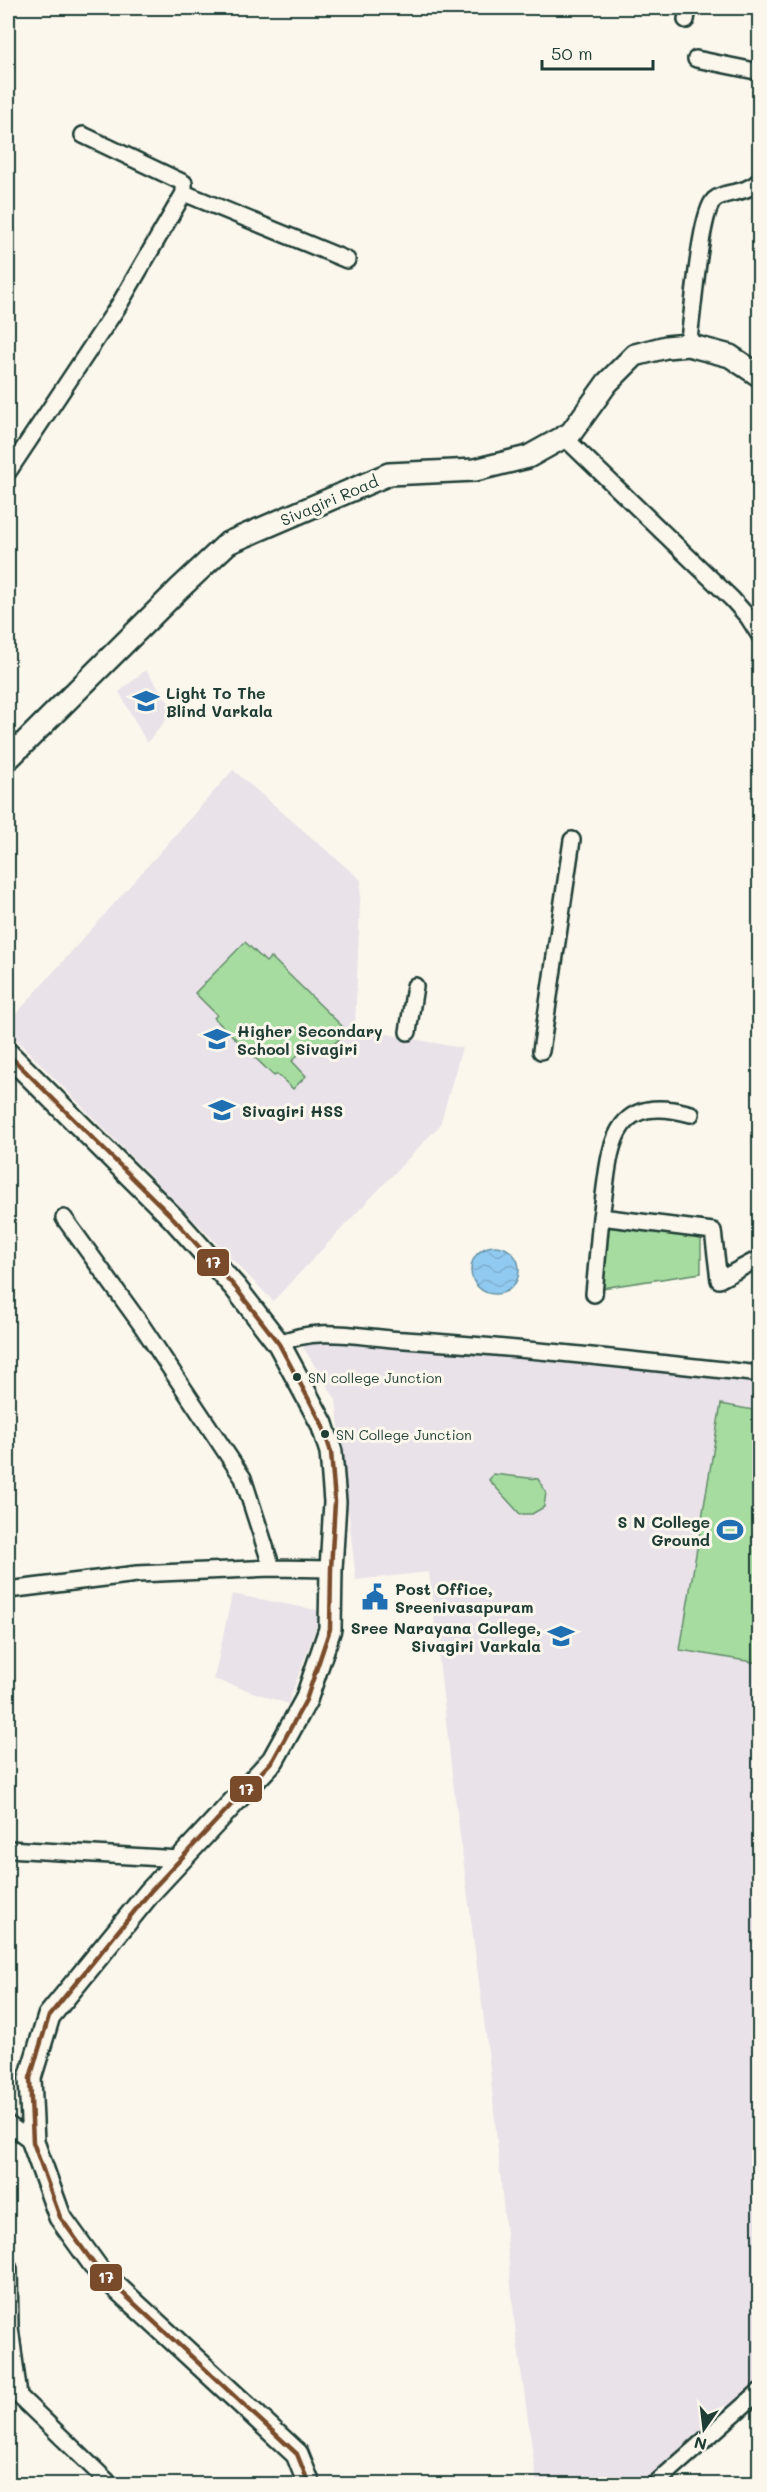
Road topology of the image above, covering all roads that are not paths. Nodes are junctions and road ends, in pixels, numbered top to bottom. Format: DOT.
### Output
graph roads {
  1 [pos="696,58"];
  2 [pos="759,72"];
  3 [pos="83,135"];
  4 [pos="759,180"];
  5 [pos="184,193"];
  6 [pos="347,260"];
  7 [pos="688,345"];
  8 [pos="759,376"];
  9 [pos="564,437"];
  10 [pos="8,472"];
  11 [pos="759,636"];
  12 [pos="8,759"];
  13 [pos="572,840"];
  14 [pos="415,986"];
  15 [pos="408,1032"];
  16 [pos="541,1051"];
  17 [pos="8,1055"];
  18 [pos="691,1114"];
  19 [pos="601,1217"];
  20 [pos="64,1218"];
  21 [pos="759,1258"];
  22 [pos="594,1294"];
  23 [pos="279,1344"];
  24 [pos="759,1374"];
  25 [pos="272,1568"];
  26 [pos="331,1569"];
  27 [pos="8,1590"];
  28 [pos="8,1849"];
  29 [pos="180,1859"];
  30 [pos="8,2124"];
  31 [pos="33,2142"];
  32 [pos="8,2267"];
  33 [pos="759,2391"];
  34 [pos="110,2484"];
  35 [pos="309,2484"];
  36 [pos="655,2484"];
  1 -- 2 [label="street"];
  3 -- 5 [label="street"];
  4 -- 7 [label="street"];
  5 -- 6 [label="street"];
  5 -- 10 [label="street"];
  7 -- 8 [label="main road, Sivagiri Road"];
  7 -- 9 [label="main road, Sivagiri Road"];
  9 -- 11 [label="street"];
  9 -- 12 [label="main road, Sivagiri Road"];
  13 -- 16 [label="street"];
  14 -- 15 [label="street"];
  17 -- 23 [label="main road"];
  18 -- 19 [label="street"];
  19 -- 21 [label="street"];
  19 -- 22 [label="street"];
  20 -- 25 [label="street"];
  23 -- 24 [label="street"];
  23 -- 26 [label="main road"];
  25 -- 26 [label="street"];
  25 -- 27 [label="street"];
  26 -- 29 [label="main road"];
  28 -- 29 [label="street"];
  29 -- 31 [label="main road"];
  30 -- 31 [label="street"];
  31 -- 35 [label="main road"];
  32 -- 34 [label="street"];
  33 -- 36 [label="street"];
}
